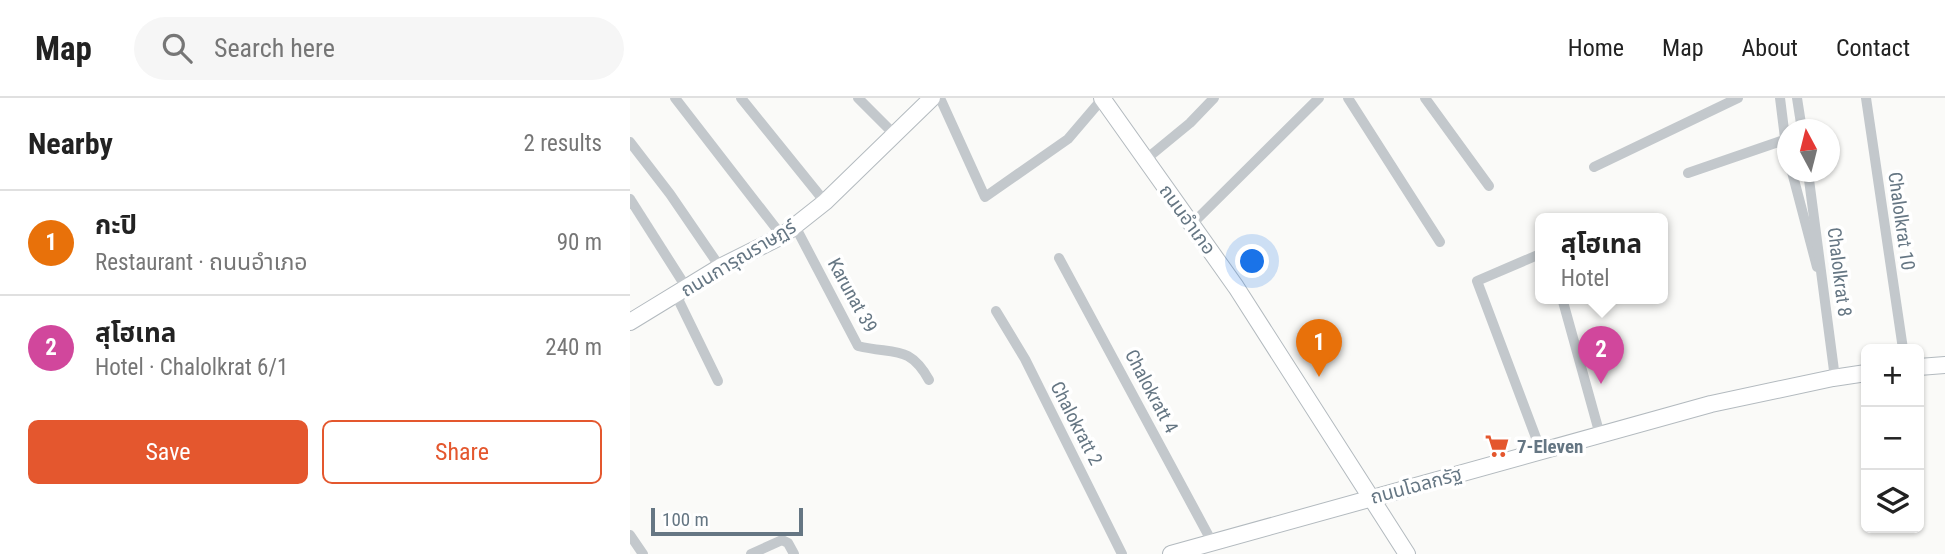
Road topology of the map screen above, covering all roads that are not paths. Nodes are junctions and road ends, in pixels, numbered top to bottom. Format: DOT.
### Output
graph roads {
  1 [pos="675,98"];
  2 [pos="741,98"];
  3 [pos="858,98"];
  4 [pos="932,98"];
  5 [pos="940,98"];
  6 [pos="1103,98"];
  7 [pos="1214,98"];
  8 [pos="1320,98"];
  9 [pos="1348,98"];
  10 [pos="1425,98"];
  11 [pos="1738,98"];
  12 [pos="1780,98"];
  13 [pos="1797,98"];
  14 [pos="1866,98"];
  15 [pos="1782,119"];
  16 [pos="1800,119"];
  17 [pos="895,135"];
  18 [pos="630,142"];
  19 [pos="1777,142"];
  20 [pos="1145,160"];
  21 [pos="1594,166"];
  22 [pos="1688,173"];
  23 [pos="1794,182"];
  24 [pos="1809,182"];
  25 [pos="1489,186"];
  26 [pos="630,199"];
  27 [pos="825,202"];
  28 [pos="1192,224"];
  29 [pos="789,231"];
  30 [pos="1440,242"];
  31 [pos="1535,256"];
  32 [pos="1059,258"];
  33 [pos="720,267"];
  34 [pos="1824,282"];
  35 [pos="681,291"];
  36 [pos="1564,304"];
  37 [pos="996,311"];
  38 [pos="630,322"];
  39 [pos="1902,344"];
  40 [pos="1945,365"];
  41 [pos="1924,367"];
  42 [pos="1861,374"];
  43 [pos="1835,378"];
  44 [pos="929,380"];
  45 [pos="718,381"];
  46 [pos="1600,435"];
  47 [pos="1541,451"];
  48 [pos="1371,497"];
  49 [pos="630,535"];
  50 [pos="1205,547"];
  51 [pos="643,554"];
  52 [pos="751,554"];
  53 [pos="794,554"];
  54 [pos="1122,554"];
  55 [pos="1171,554"];
  56 [pos="1407,554"];
  1 -- 29 [label="street"];
  2 -- 27 [label="street"];
  3 -- 17 [label="street"];
  4 -- 17 [label="street, ถนนการุณราษฏร์"];
  5 -- 6 [label="street"];
  6 -- 20 [label="street, ถนนอำเภอ"];
  7 -- 20 [label="street"];
  8 -- 28 [label="street"];
  9 -- 30 [label="street"];
  10 -- 25 [label="street"];
  11 -- 21 [label="street"];
  12 -- 15 [label="street"];
  13 -- 16 [label="street"];
  14 -- 39 [label="street, Chalolkrat 10"];
  17 -- 27 [label="street, ถนนการุณราษฏร์"];
  18 -- 33 [label="street"];
  19 -- 22 [label="street"];
  20 -- 28 [label="street, ถนนอำเภอ"];
  23 -- 34 [label="street"];
  24 -- 34 [label="street, Chalolkrat 8"];
  26 -- 35 [label="street"];
  27 -- 29 [label="street, ถนนการุณราษฏร์"];
  28 -- 48 [label="street, ถนนอำเภอ"];
  29 -- 33 [label="street, ถนนการุณราษฏร์"];
  29 -- 44 [label="street, Karunat 39"];
  31 -- 47 [label="street"];
  32 -- 50 [label="street, Chalokratt 4"];
  33 -- 35 [label="street, ถนนการุณราษฏร์"];
  34 -- 43 [label="street, Chalolkrat 8"];
  35 -- 38 [label="street, ถนนการุณราษฏร์"];
  35 -- 45 [label="street"];
  36 -- 46 [label="street"];
  37 -- 54 [label="street, Chalokratt 2"];
  40 -- 41 [label="street"];
  42 -- 43 [label="street, ถนนโฉลกรัฐ"];
  43 -- 46 [label="street, ถนนโฉลกรัฐ"];
  46 -- 47 [label="street, ถนนโฉลกรัฐ"];
  47 -- 48 [label="street, ถนนโฉลกรัฐ"];
  48 -- 50 [label="street, ถนนโฉลกรัฐ"];
  48 -- 56 [label="street, ถนนอำเภอ"];
  49 -- 51 [label="street"];
  50 -- 55 [label="street, ถนนโฉลกรัฐ"];
  52 -- 53 [label="street"];
}
